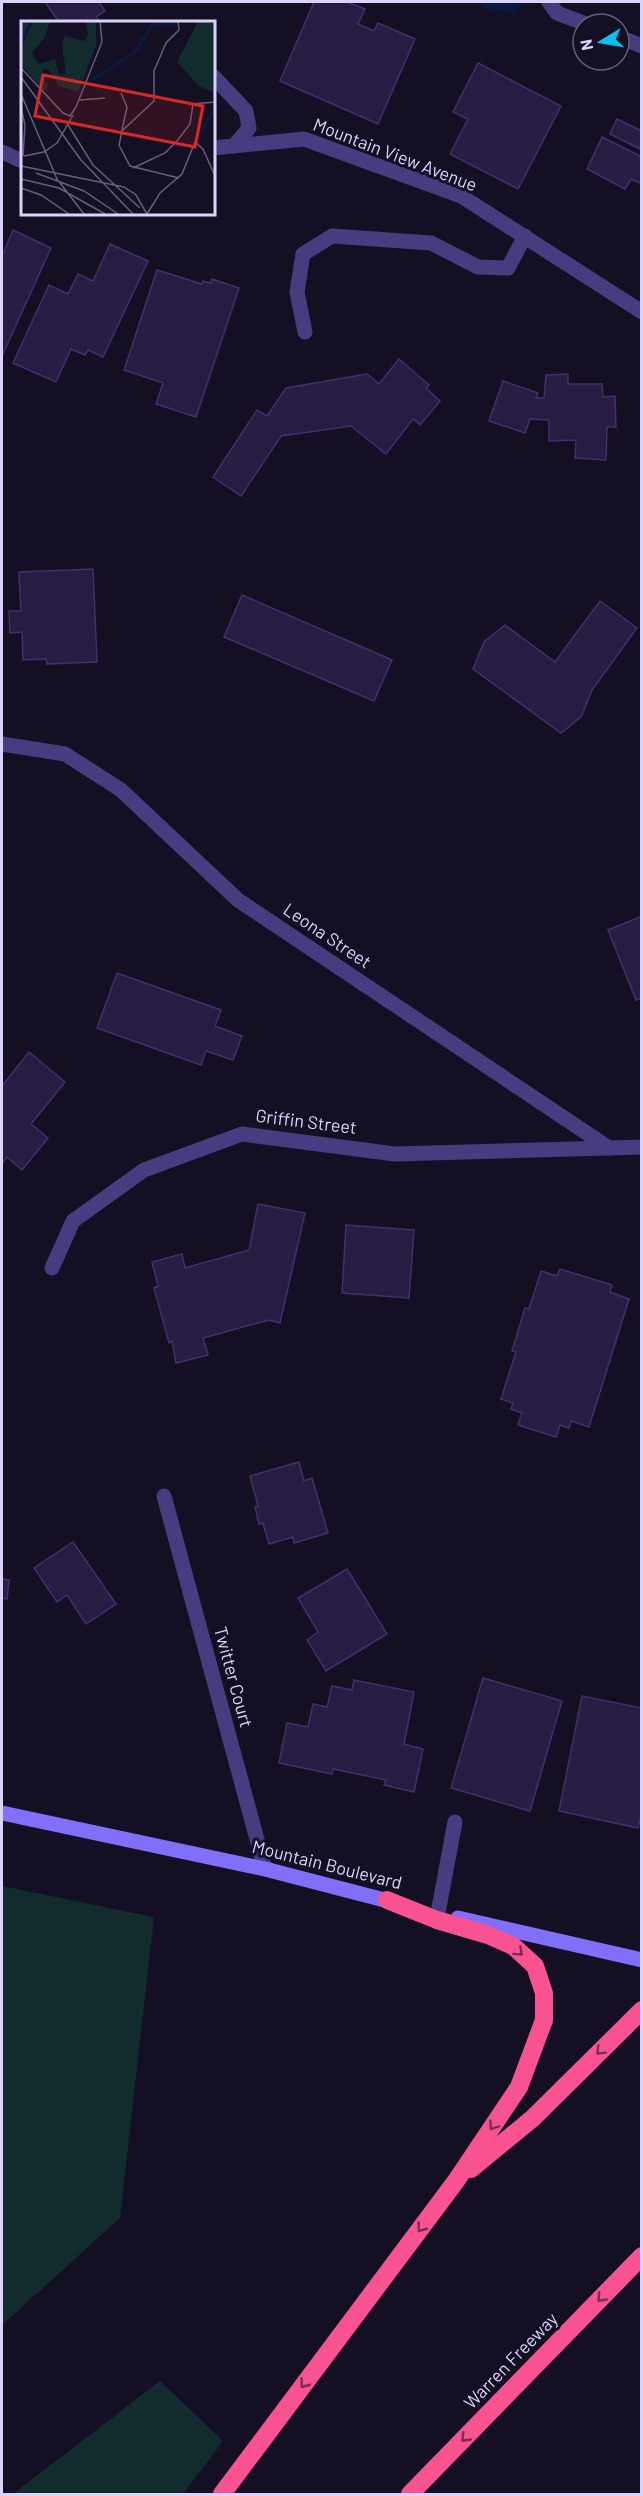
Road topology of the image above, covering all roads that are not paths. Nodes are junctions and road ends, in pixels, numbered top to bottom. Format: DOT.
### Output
graph roads {
  1 [pos="549,2"];
  2 [pos="571,18"];
  3 [pos="214,77"];
  4 [pos="234,147"];
  5 [pos="214,148"];
  6 [pos="2,152"];
  7 [pos="21,161"];
  8 [pos="525,236"];
  9 [pos="642,312"];
  10 [pos="305,332"];
  11 [pos="2,744"];
  12 [pos="642,1147"];
  13 [pos="609,1148"];
  14 [pos="52,1268"];
  15 [pos="164,1496"];
  16 [pos="2,1813"];
  17 [pos="455,1822"];
  18 [pos="265,1869"];
  19 [pos="387,1900"];
  20 [pos="438,1913"];
  21 [pos="642,1960"];
  22 [pos="642,2010"];
  23 [pos="456,2181"];
  24 [pos="642,2256"];
  25 [pos="222,2494"];
  26 [pos="410,2494"];
  1 -- 2 [label="street"];
  3 -- 4 [label="street"];
  4 -- 5 [label="street, Mountain View Avenue"];
  4 -- 8 [label="street, Mountain View Avenue"];
  6 -- 7 [label="street"];
  8 -- 9 [label="street, Mountain View Avenue"];
  8 -- 10 [label="street"];
  11 -- 13 [label="street, Leona Street"];
  12 -- 13 [label="street"];
  13 -- 14 [label="street, Griffin Street"];
  15 -- 18 [label="street, Twitter Court"];
  16 -- 18 [label="street, Mountain Boulevard"];
  17 -- 20 [label="street"];
  18 -- 19 [label="street, Mountain Boulevard"];
  19 -- 20 [label="street, Mountain Boulevard"];
  19 -- 23 [label="highway, one-way"];
  20 -- 21 [label="street, Mountain Boulevard"];
  22 -- 23 [label="highway, one-way"];
  23 -- 25 [label="highway, one-way"];
  24 -- 26 [label="highway, Warren Freeway, one-way"];
}
